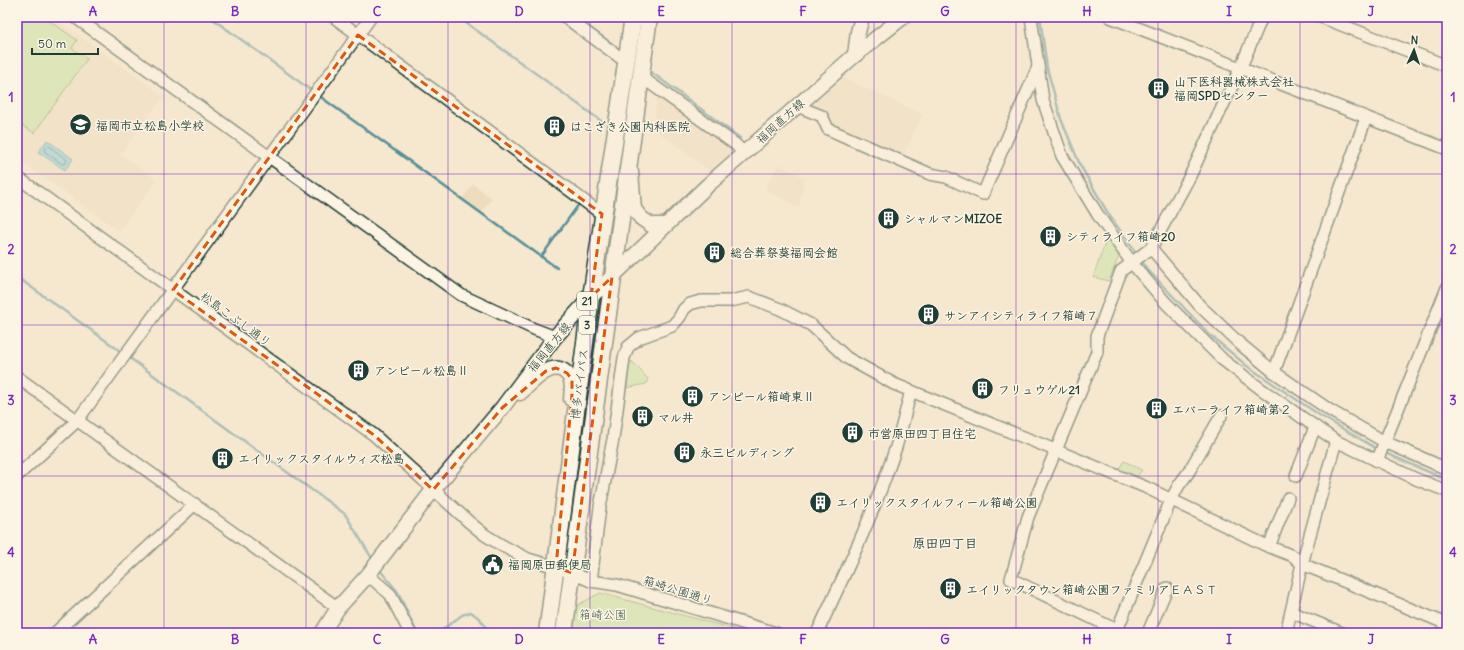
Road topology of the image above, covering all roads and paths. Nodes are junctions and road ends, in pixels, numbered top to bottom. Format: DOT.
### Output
graph roads {
  1 [pos="75,17"];
  2 [pos="334,17"];
  3 [pos="371,17"];
  4 [pos="565,17"];
  5 [pos="633,17"];
  6 [pos="649,17"];
  7 [pos="862,17"];
  8 [pos="903,17"];
  9 [pos="1031,17"];
  10 [pos="1110,17"];
  11 [pos="1262,17"];
  12 [pos="1321,17"];
  13 [pos="358,35"];
  14 [pos="854,55"];
  15 [pos="625,61"];
  16 [pos="1038,66"];
  17 [pos="1447,66"];
  18 [pos="1240,69"];
  19 [pos="640,76"];
  20 [pos="797,106"];
  21 [pos="1366,118"];
  22 [pos="1447,148"];
  23 [pos="744,154"];
  24 [pos="630,155"];
  25 [pos="270,157"];
  26 [pos="17,177"];
  27 [pos="602,214"];
  28 [pos="665,226"];
  29 [pos="1149,249"];
  30 [pos="1134,262"];
  31 [pos="612,277"];
  32 [pos="173,290"];
  33 [pos="1446,292"];
  34 [pos="590,297"];
  35 [pos="556,337"];
  36 [pos="1274,372"];
  37 [pos="17,377"];
  38 [pos="911,391"];
  39 [pos="502,408"];
  40 [pos="1220,416"];
  41 [pos="78,421"];
  42 [pos="1315,426"];
  43 [pos="1336,441"];
  44 [pos="1055,450"];
  45 [pos="1381,451"];
  46 [pos="1447,469"];
  47 [pos="17,476"];
  48 [pos="1296,476"];
  49 [pos="434,490"];
  50 [pos="1447,491"];
  51 [pos="1288,498"];
  52 [pos="1171,500"];
  53 [pos="564,501"];
  54 [pos="195,504"];
  55 [pos="1269,547"];
  56 [pos="1302,564"];
  57 [pos="556,567"];
  58 [pos="572,573"];
  59 [pos="368,575"];
  60 [pos="591,581"];
  61 [pos="1167,588"];
  62 [pos="338,608"];
  63 [pos="1291,612"];
  64 [pos="1447,624"];
  65 [pos="1120,632"];
  66 [pos="55,633"];
  67 [pos="322,633"];
  68 [pos="410,633"];
  69 [pos="547,633"];
  70 [pos="564,633"];
  71 [pos="776,633"];
  72 [pos="817,633"];
  73 [pos="1148,633"];
  74 [pos="1286,633"];
  75 [pos="1342,633"];
  1 -- 25 [label="street"];
  2 -- 13 [label="street"];
  3 -- 13 [label="street"];
  4 -- 15 [label="street"];
  5 -- 15 [label="highway, 博多バイパス / 3"];
  6 -- 19 [label="highway, 博多バイパス / 3"];
  7 -- 14 [label="main road"];
  8 -- 14 [label="main road, 福岡直方線 / 21"];
  9 -- 16 [label="street"];
  10 -- 18 [label="street"];
  11 -- 18 [label="street"];
  12 -- 17 [label="street"];
  13 -- 25 [label="street"];
  13 -- 27 [label="street"];
  14 -- 20 [label="main road, 福岡直方線 / 21"];
  15 -- 27 [label="highway, 博多バイパス / 3"];
  16 -- 20 [label="street"];
  16 -- 30 [label="street"];
  18 -- 21 [label="street"];
  18 -- 29 [label="street"];
  19 -- 23 [label="street"];
  19 -- 24 [label="highway, 博多バイパス / 3"];
  20 -- 23 [label="main road, 福岡直方線 / 21"];
  21 -- 22 [label="street"];
  21 -- 36 [label="street"];
  23 -- 28 [label="main road, 福岡直方線 / 21"];
  24 -- 28 [label="main road"];
  24 -- 31 [label="highway, 博多バイパス / 3"];
  25 -- 32 [label="street"];
  25 -- 35 [label="street"];
  26 -- 32 [label="street, 松島こぶし通り"];
  27 -- 34 [label="highway, 博多バイパス / 3"];
  28 -- 31 [label="main road, 福岡直方線 / 21"];
  29 -- 30 [label="street"];
  29 -- 36 [label="street"];
  30 -- 42 [label="street"];
  30 -- 44 [label="street"];
  31 -- 34 [label="main road, 福岡直方線 / 21"];
  31 -- 58 [label="highway, 博多バイパス / 3"];
  32 -- 41 [label="street"];
  32 -- 49 [label="street, 松島こぶし通り"];
  33 -- 45 [label="street"];
  34 -- 35 [label="main road, 福岡直方線 / 21"];
  34 -- 53 [label="highway, 博多バイパス / 3"];
  35 -- 39 [label="main road, 福岡直方線 / 21"];
  36 -- 45 [label="street"];
  37 -- 41 [label="street"];
  38 -- 44 [label="street"];
  38 -- 60 [label="street"];
  38 -- 72 [label="street"];
  39 -- 49 [label="main road, 福岡直方線 / 21"];
  39 -- 53 [label="main road"];
  40 -- 52 [label="street"];
  41 -- 47 [label="street"];
  41 -- 54 [label="street"];
  42 -- 43 [label="street"];
  42 -- 48 [label="street"];
  43 -- 45 [label="street"];
  43 -- 56 [label="street"];
  44 -- 52 [label="street"];
  44 -- 65 [label="street"];
  45 -- 46 [label="street"];
  45 -- 50 [label="street"];
  49 -- 57 [label="street, 松島こぶし通り"];
  49 -- 59 [label="main road, 福岡直方線 / 21"];
  51 -- 55 [label="street"];
  52 -- 55 [label="street"];
  52 -- 65 [label="street"];
  53 -- 57 [label="highway, 博多バイパス / 3"];
  54 -- 62 [label="street"];
  54 -- 66 [label="street"];
  55 -- 56 [label="street"];
  56 -- 63 [label="street"];
  56 -- 64 [label="street"];
  57 -- 58 [label="street, 箱崎公園通り"];
  57 -- 69 [label="highway, 博多バイパス / 3"];
  58 -- 60 [label="street, 箱崎公園通り"];
  58 -- 70 [label="highway, 博多バイパス / 3"];
  59 -- 62 [label="main road, 福岡直方線 / 21"];
  59 -- 68 [label="street"];
  60 -- 71 [label="street, 箱崎公園通り"];
  61 -- 73 [label="street"];
  62 -- 67 [label="main road, 福岡直方線 / 21"];
  63 -- 74 [label="street"];
  63 -- 75 [label="street"];
}
